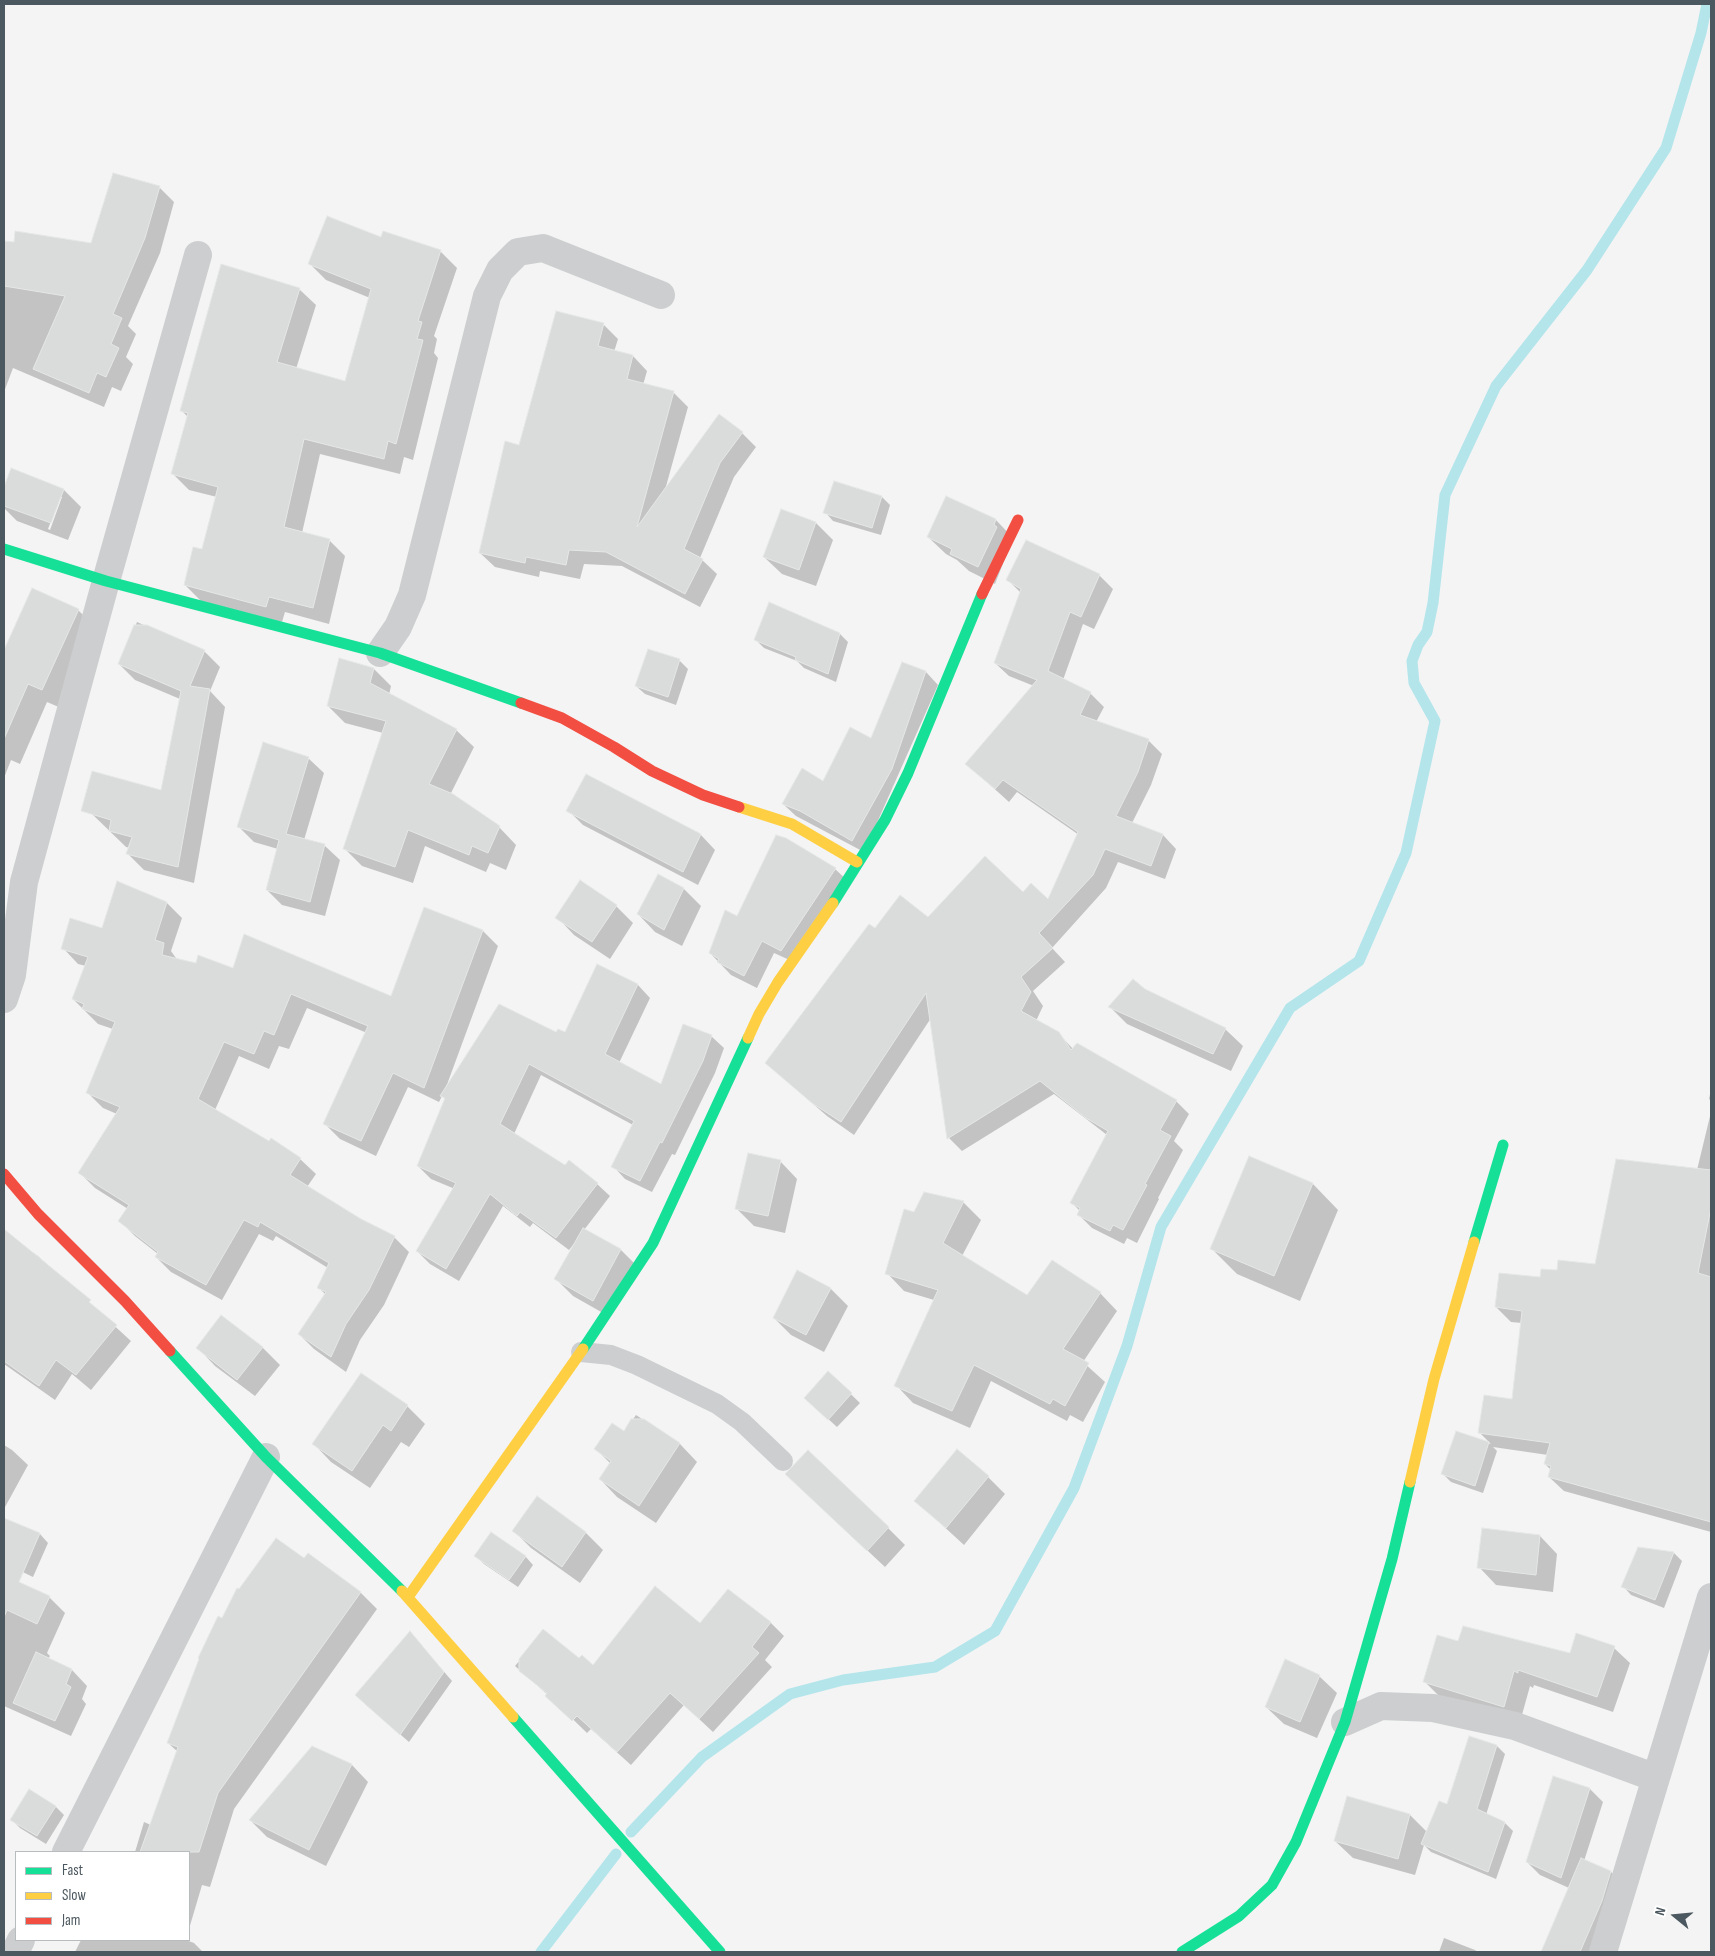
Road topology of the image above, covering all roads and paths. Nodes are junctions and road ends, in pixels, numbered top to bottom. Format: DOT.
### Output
graph roads {
  1 [pos="198,255"];
  2 [pos="661,295"];
  3 [pos="1018,520"];
  4 [pos="4,549"];
  5 [pos="106,581"];
  6 [pos="380,653"];
  7 [pos="857,862"];
  8 [pos="4,999"];
  9 [pos="1503,1145"];
  10 [pos="4,1174"];
  11 [pos="581,1352"];
  12 [pos="266,1457"];
  13 [pos="783,1461"];
  14 [pos="408,1596"];
  15 [pos="1711,1597"];
  16 [pos="1344,1722"];
  17 [pos="1656,1778"];
  18 [pos="67,1851"];
  19 [pos="720,1952"];
  20 [pos="1182,1952"];
  21 [pos="1603,1952"];
  1 -- 5 [label="street"];
  2 -- 6 [label="street"];
  3 -- 7 [label="street"];
  4 -- 5 [label="street"];
  5 -- 6 [label="street"];
  5 -- 8 [label="street"];
  6 -- 7 [label="street"];
  7 -- 11 [label="street"];
  9 -- 16 [label="street"];
  10 -- 12 [label="street"];
  11 -- 13 [label="lane"];
  11 -- 14 [label="street"];
  12 -- 14 [label="street"];
  12 -- 18 [label="street"];
  14 -- 19 [label="street"];
  15 -- 17 [label="street"];
  16 -- 17 [label="street"];
  16 -- 20 [label="street"];
  17 -- 21 [label="street"];
}
